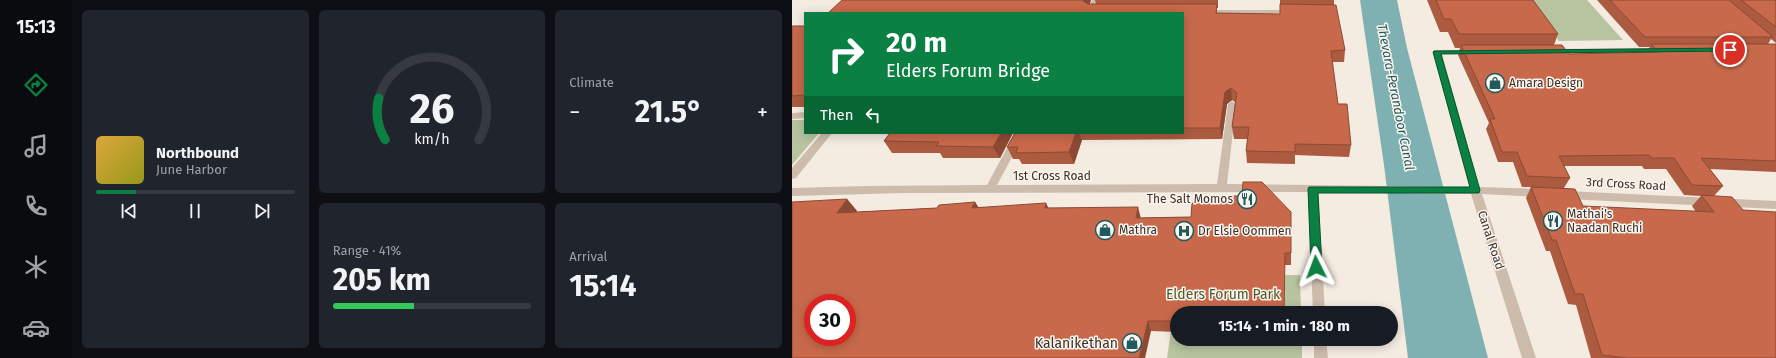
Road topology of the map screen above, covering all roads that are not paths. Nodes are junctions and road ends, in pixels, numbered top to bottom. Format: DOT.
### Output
graph roads {
  1 [pos="1095,0"];
  2 [pos="1107,11"];
  3 [pos="1194,12"];
  4 [pos="1298,12"];
  5 [pos="1666,50"];
  6 [pos="1547,51"];
  7 [pos="1484,52"];
  8 [pos="1232,104"];
  9 [pos="804,115"];
  10 [pos="792,116"];
  11 [pos="826,134"];
  12 [pos="1019,134"];
  13 [pos="792,175"];
  14 [pos="1222,188"];
  15 [pos="990,189"];
  16 [pos="1313,189"];
  17 [pos="1475,190"];
  18 [pos="792,192"];
  19 [pos="1776,205"];
  20 [pos="1319,306"];
  21 [pos="1320,346"];
  22 [pos="1321,358"];
  23 [pos="1529,358"];
  1 -- 2 [label="street"];
  3 -- 4 [label="street"];
  5 -- 6 [label="street"];
  7 -- 17 [label="street, Canal Road"];
  8 -- 14 [label="street"];
  9 -- 10 [label="street"];
  11 -- 13 [label="street"];
  12 -- 15 [label="street"];
  14 -- 15 [label="street, 1st Cross Road"];
  14 -- 16 [label="street, 1st Cross Road"];
  15 -- 18 [label="street, 1st Cross Road"];
  16 -- 17 [label="street, 3rd Cross Road"];
  16 -- 20 [label="street"];
  17 -- 19 [label="street, 3rd Cross Road"];
  17 -- 23 [label="street, Canal Road"];
  21 -- 22 [label="street"];
}
